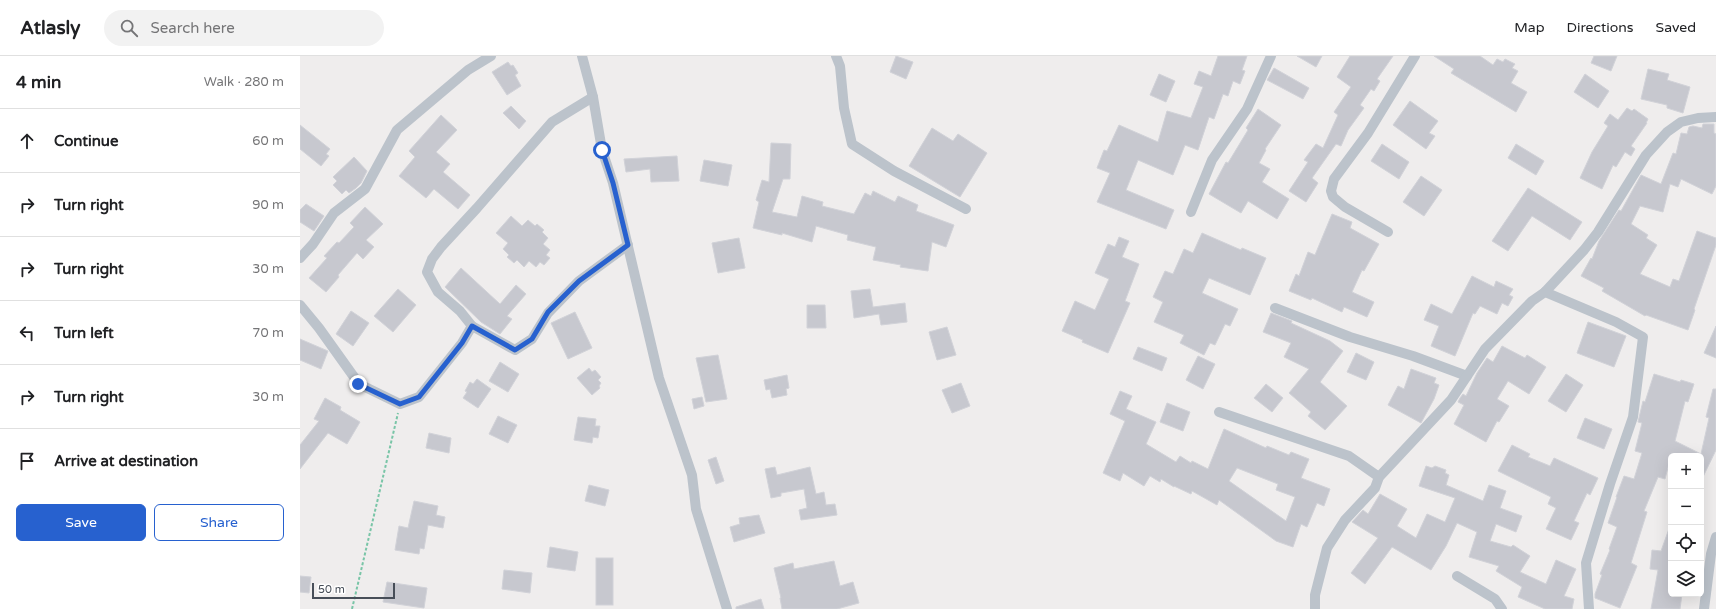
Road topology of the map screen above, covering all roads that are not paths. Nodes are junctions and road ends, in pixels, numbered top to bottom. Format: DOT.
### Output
graph roads {
  1 [pos="491,56"];
  2 [pos="582,56"];
  3 [pos="836,56"];
  4 [pos="1271,56"];
  5 [pos="1415,56"];
  6 [pos="593,97"];
  7 [pos="1716,117"];
  8 [pos="966,210"];
  9 [pos="1191,212"];
  10 [pos="1388,232"];
  11 [pos="628,245"];
  12 [pos="300,258"];
  13 [pos="1545,292"];
  14 [pos="300,305"];
  15 [pos="1275,308"];
  16 [pos="472,326"];
  17 [pos="1467,376"];
  18 [pos="1219,412"];
  19 [pos="1379,477"];
  20 [pos="1716,537"];
  21 [pos="1457,576"];
  22 [pos="727,609"];
  23 [pos="1315,609"];
  24 [pos="1502,609"];
  25 [pos="1589,609"];
  26 [pos="1704,609"];
  1 -- 12 [label="street"];
  2 -- 6 [label="street"];
  3 -- 8 [label="street"];
  4 -- 9 [label="street"];
  5 -- 10 [label="street"];
  6 -- 11 [label="street"];
  6 -- 16 [label="street"];
  7 -- 13 [label="street"];
  11 -- 16 [label="street"];
  11 -- 22 [label="street"];
  13 -- 17 [label="street"];
  13 -- 25 [label="street"];
  14 -- 16 [label="street"];
  15 -- 17 [label="street"];
  17 -- 19 [label="street"];
  18 -- 19 [label="street"];
  19 -- 23 [label="street"];
  20 -- 26 [label="street"];
  21 -- 24 [label="street"];
}
